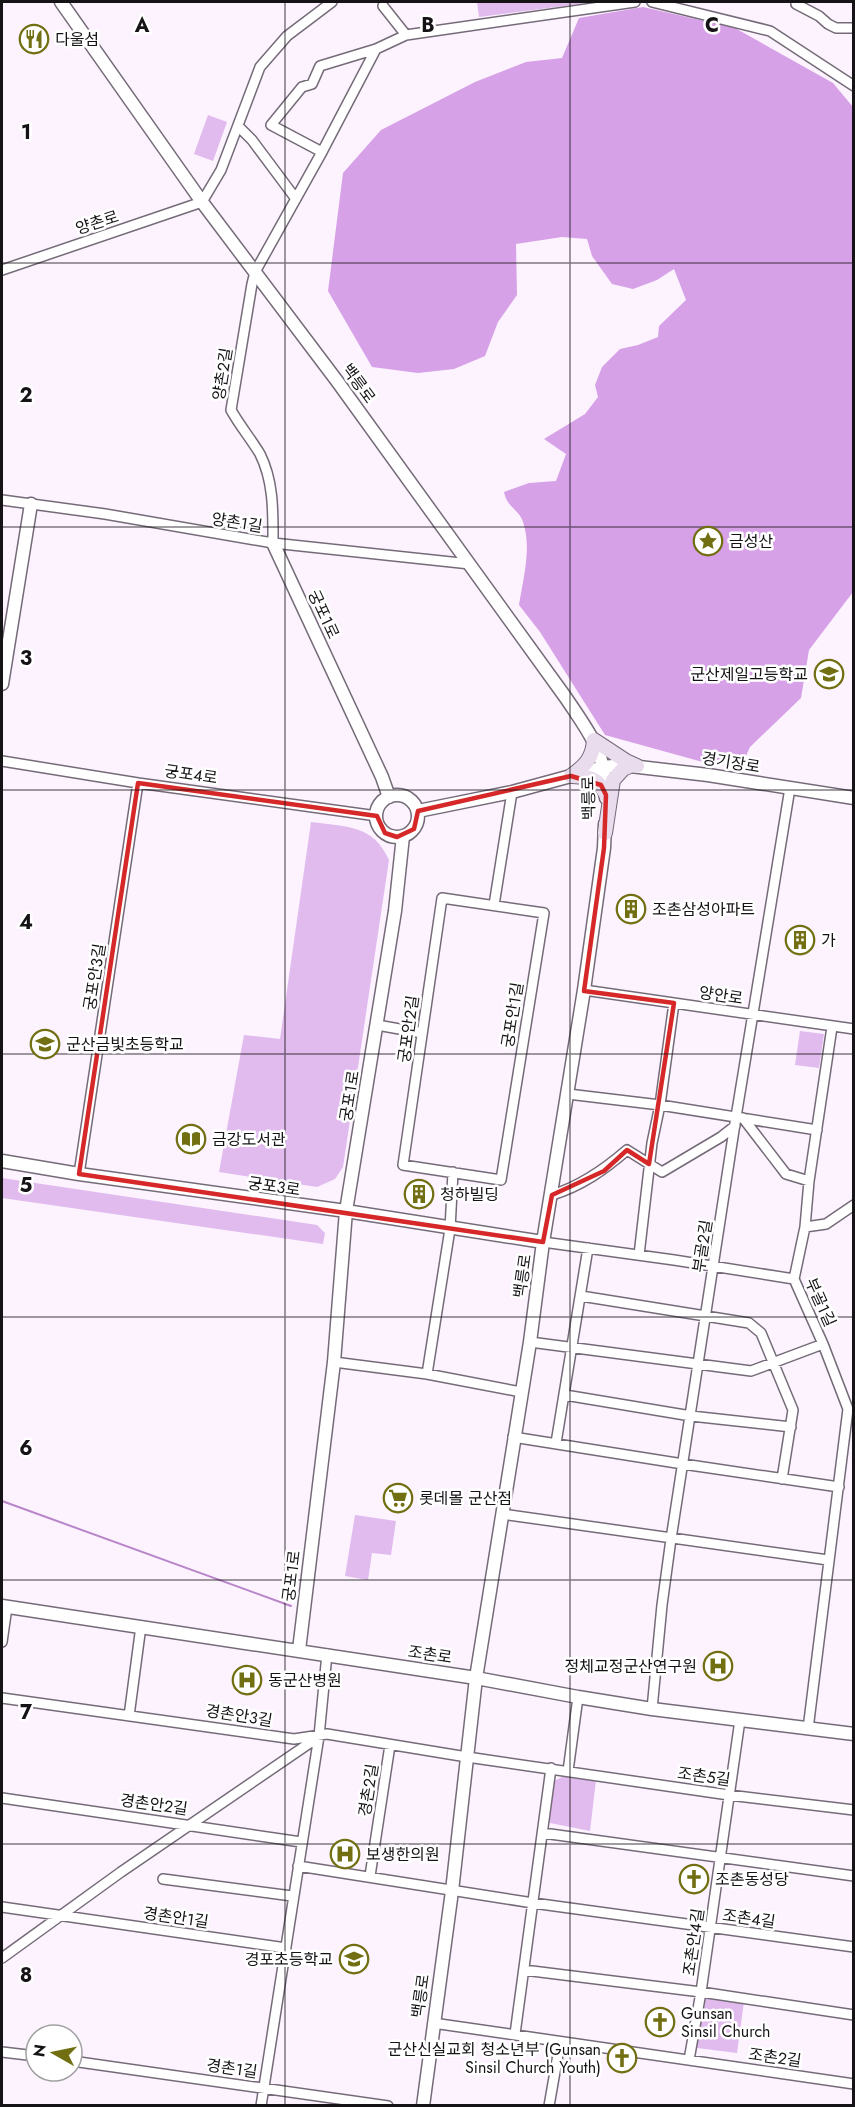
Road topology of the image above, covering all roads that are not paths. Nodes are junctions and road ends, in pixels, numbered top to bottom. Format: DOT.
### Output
graph roads {
  1 [pos="61,2"];
  2 [pos="332,2"];
  3 [pos="635,2"];
  4 [pos="652,2"];
  5 [pos="796,2"];
  6 [pos="383,6"];
  7 [pos="854,28"];
  8 [pos="406,34"];
  9 [pos="376,49"];
  10 [pos="854,86"];
  11 [pos="239,127"];
  12 [pos="322,152"];
  13 [pos="296,199"];
  14 [pos="202,202"];
  15 [pos="2,270"];
  16 [pos="255,272"];
  17 [pos="2,500"];
  18 [pos="31,504"];
  19 [pos="273,543"];
  20 [pos="470,564"];
  21 [pos="2,684"];
  22 [pos="594,740"];
  23 [pos="2,760"];
  24 [pos="635,766"];
  25 [pos="604,767"];
  26 [pos="571,776"];
  27 [pos="138,783"];
  28 [pos="790,788"];
  29 [pos="512,792"];
  30 [pos="606,795"];
  31 [pos="389,797"];
  32 [pos="854,798"];
  33 [pos="418,811"];
  34 [pos="377,816"];
  35 [pos="605,833"];
  36 [pos="403,836"];
  37 [pos="494,905"];
  38 [pos="584,990"];
  39 [pos="674,1003"];
  40 [pos="753,1014"];
  41 [pos="377,1025"];
  42 [pos="832,1027"];
  43 [pos="854,1029"];
  44 [pos="422,1032"];
  45 [pos="567,1094"];
  46 [pos="660,1105"];
  47 [pos="738,1120"];
  48 [pos="817,1130"];
  49 [pos="2,1161"];
  50 [pos="650,1164"];
  51 [pos="453,1173"];
  52 [pos="79,1174"];
  53 [pos="809,1181"];
  54 [pos="552,1194"];
  55 [pos="854,1205"];
  56 [pos="346,1212"];
  57 [pos="805,1227"];
  58 [pos="450,1229"];
  59 [pos="543,1242"];
  60 [pos="588,1248"];
  61 [pos="639,1255"];
  62 [pos="714,1266"];
  63 [pos="794,1279"];
  64 [pos="581,1296"];
  65 [pos="707,1315"];
  66 [pos="530,1342"];
  67 [pos="823,1344"];
  68 [pos="573,1347"];
  69 [pos="334,1362"];
  70 [pos="774,1363"];
  71 [pos="699,1364"];
  72 [pos="427,1374"];
  73 [pos="521,1392"];
  74 [pos="565,1395"];
  75 [pos="691,1416"];
  76 [pos="791,1427"];
  77 [pos="513,1437"];
  78 [pos="556,1443"];
  79 [pos="683,1464"];
  80 [pos="782,1479"];
  81 [pos="838,1486"];
  82 [pos="502,1514"];
  83 [pos="671,1539"];
  84 [pos="828,1560"];
  85 [pos="4,1606"];
  86 [pos="141,1626"];
  87 [pos="2,1642"];
  88 [pos="299,1650"];
  89 [pos="327,1654"];
  90 [pos="476,1678"];
  91 [pos="578,1697"];
  92 [pos="2,1698"];
  93 [pos="652,1709"];
  94 [pos="129,1716"];
  95 [pos="740,1720"];
  96 [pos="808,1729"];
  97 [pos="854,1734"];
  98 [pos="318,1736"];
  99 [pos="390,1745"];
  100 [pos="467,1757"];
  101 [pos="551,1768"];
  102 [pos="568,1771"];
  103 [pos="729,1795"];
  104 [pos="2,1797"];
  105 [pos="854,1810"];
  106 [pos="191,1825"];
  107 [pos="543,1833"];
  108 [pos="301,1842"];
  109 [pos="719,1858"];
  110 [pos="298,1866"];
  111 [pos="370,1876"];
  112 [pos="854,1876"];
  113 [pos="163,1879"];
  114 [pos="452,1891"];
  115 [pos="292,1896"];
  116 [pos="533,1903"];
  117 [pos="2,1907"];
  118 [pos="61,1915"];
  119 [pos="710,1928"];
  120 [pos="854,1947"];
  121 [pos="286,1948"];
  122 [pos="2,1958"];
  123 [pos="524,1970"];
  124 [pos="702,1992"];
  125 [pos="854,2015"];
  126 [pos="433,2023"];
  127 [pos="515,2034"];
  128 [pos="560,2043"];
  129 [pos="2,2052"];
  130 [pos="24,2055"];
  131 [pos="688,2060"];
  132 [pos="84,2063"];
  133 [pos="854,2084"];
  134 [pos="263,2088"];
  135 [pos="261,2106"];
  136 [pos="388,2106"];
  137 [pos="423,2106"];
  138 [pos="549,2106"];
  1 -- 14 [label="street, 백릉로"];
  2 -- 11 [label="street"];
  3 -- 8 [label="street"];
  4 -- 10 [label="street"];
  5 -- 7 [label="street"];
  6 -- 8 [label="street"];
  8 -- 9 [label="street"];
  9 -- 12 [label="street, 양촌2길"];
  9 -- 12 [label="street"];
  11 -- 13 [label="street"];
  11 -- 14 [label="street"];
  12 -- 13 [label="street, 양촌2길"];
  13 -- 16 [label="street, 양촌2길"];
  14 -- 15 [label="street, 양촌로"];
  14 -- 16 [label="street, 백릉로"];
  16 -- 19 [label="street, 양촌2길"];
  16 -- 20 [label="street, 백릉로"];
  17 -- 18 [label="street, 양촌1길"];
  18 -- 19 [label="street, 양촌1길"];
  18 -- 21 [label="street"];
  19 -- 20 [label="street, 양촌1길"];
  19 -- 31 [label="street, 궁포1로"];
  20 -- 22 [label="street, 백릉로"];
  22 -- 24 [label="main road"];
  22 -- 25 [label="street, 백릉로"];
  22 -- 26 [label="main road"];
  23 -- 27 [label="street, 궁포4로"];
  24 -- 25 [label="street, 경기장로"];
  24 -- 28 [label="street, 경기장로"];
  24 -- 35 [label="main road"];
  25 -- 26 [label="street"];
  25 -- 30 [label="street, 백릉로"];
  26 -- 29 [label="street"];
  26 -- 30 [label="main road"];
  27 -- 34 [label="street, 궁포4로"];
  27 -- 52 [label="street, 궁포안3길"];
  28 -- 32 [label="street, 경기장로"];
  28 -- 40 [label="street, 부골2길"];
  29 -- 33 [label="street"];
  29 -- 37 [label="street"];
  30 -- 35 [label="street, 백릉로"];
  31 -- 33 [label="street"];
  31 -- 34 [label="street"];
  33 -- 36 [label="street"];
  34 -- 36 [label="street"];
  35 -- 38 [label="street, 백릉로"];
  36 -- 41 [label="street, 궁포1로"];
  37 -- 44 [label="street, 궁포안2길"];
  37 -- 51 [label="street, 궁포안1길"];
  38 -- 39 [label="street, 양안로"];
  38 -- 45 [label="street, 백릉로"];
  39 -- 40 [label="street, 양안로"];
  39 -- 46 [label="street"];
  40 -- 42 [label="street, 양안로"];
  40 -- 47 [label="street, 부골2길"];
  41 -- 44 [label="street"];
  41 -- 56 [label="street, 궁포1로"];
  42 -- 43 [label="street, 양안로"];
  42 -- 48 [label="street, 부골1길"];
  44 -- 51 [label="street, 궁포안2길"];
  45 -- 46 [label="street"];
  45 -- 54 [label="street, 백릉로"];
  46 -- 47 [label="street"];
  46 -- 50 [label="street"];
  47 -- 48 [label="street"];
  47 -- 50 [label="street"];
  47 -- 53 [label="street"];
  47 -- 62 [label="street, 부골2길"];
  48 -- 53 [label="street, 부골1길"];
  49 -- 52 [label="street, 궁포3로"];
  50 -- 54 [label="street"];
  50 -- 61 [label="street"];
  51 -- 58 [label="street"];
  52 -- 56 [label="street, 궁포3로"];
  53 -- 57 [label="street, 부골1길"];
  54 -- 59 [label="street, 백릉로"];
  55 -- 57 [label="street"];
  56 -- 58 [label="street, 궁포3로"];
  56 -- 69 [label="street, 궁포1로"];
  57 -- 63 [label="street, 부골1길"];
  58 -- 59 [label="street, 궁포3로"];
  58 -- 72 [label="street"];
  59 -- 60 [label="street"];
  59 -- 66 [label="street, 백릉로"];
  60 -- 61 [label="street"];
  60 -- 64 [label="street"];
  61 -- 62 [label="street"];
  62 -- 63 [label="street"];
  62 -- 65 [label="street, 부골2길"];
  63 -- 67 [label="street, 부골1길"];
  64 -- 65 [label="street"];
  64 -- 68 [label="street"];
  65 -- 70 [label="street"];
  65 -- 71 [label="street, 부골2길"];
  66 -- 68 [label="street"];
  66 -- 73 [label="street, 백릉로"];
  67 -- 70 [label="street"];
  67 -- 81 [label="street, 부골1길"];
  68 -- 71 [label="street"];
  68 -- 74 [label="street"];
  69 -- 72 [label="street"];
  69 -- 88 [label="street, 궁포1로"];
  70 -- 71 [label="street"];
  70 -- 76 [label="street"];
  71 -- 75 [label="street, 부골2길"];
  72 -- 73 [label="street"];
  73 -- 77 [label="street, 백릉로"];
  74 -- 75 [label="street"];
  74 -- 78 [label="street"];
  75 -- 76 [label="street"];
  75 -- 79 [label="street, 부골2길"];
  76 -- 80 [label="street"];
  77 -- 78 [label="street"];
  77 -- 82 [label="street, 백릉로"];
  78 -- 79 [label="street"];
  79 -- 80 [label="street"];
  79 -- 83 [label="street, 부골2길"];
  80 -- 81 [label="street"];
  81 -- 84 [label="street, 부골1길"];
  82 -- 83 [label="street"];
  82 -- 90 [label="street, 백릉로"];
  83 -- 84 [label="street"];
  83 -- 93 [label="street, 부골2길"];
  84 -- 96 [label="street, 부골1길"];
  85 -- 86 [label="street, 조촌로"];
  85 -- 87 [label="street"];
  86 -- 88 [label="street, 조촌로"];
  86 -- 94 [label="street"];
  88 -- 89 [label="street, 조촌로"];
  89 -- 90 [label="street, 조촌로"];
  89 -- 98 [label="street"];
  90 -- 91 [label="street, 조촌로"];
  90 -- 100 [label="street, 백릉로"];
  91 -- 93 [label="street, 조촌로"];
  91 -- 102 [label="street"];
  92 -- 94 [label="street, 경촌안3길"];
  93 -- 95 [label="street, 조촌로"];
  94 -- 98 [label="street, 경촌안3길"];
  95 -- 96 [label="street, 조촌로"];
  95 -- 103 [label="street, 조촌안4길"];
  96 -- 97 [label="street, 조촌로"];
  98 -- 99 [label="street, 경촌2길"];
  98 -- 106 [label="street"];
  98 -- 108 [label="street"];
  99 -- 100 [label="street"];
  99 -- 111 [label="street, 경촌2길"];
  100 -- 101 [label="street, 조촌5길"];
  100 -- 114 [label="street, 백릉로"];
  101 -- 102 [label="street, 조촌5길"];
  101 -- 107 [label="street"];
  102 -- 103 [label="street, 조촌5길"];
  103 -- 105 [label="street, 조촌5길"];
  103 -- 109 [label="street, 조촌안4길"];
  104 -- 106 [label="street, 경촌안2길"];
  106 -- 108 [label="street, 경촌안2길"];
  106 -- 118 [label="street"];
  107 -- 109 [label="street"];
  107 -- 116 [label="street"];
  108 -- 110 [label="street"];
  109 -- 112 [label="street"];
  109 -- 119 [label="street, 조촌안4길"];
  110 -- 111 [label="street"];
  110 -- 115 [label="street"];
  111 -- 114 [label="street"];
  113 -- 115 [label="street"];
  114 -- 116 [label="street, 조촌4길"];
  114 -- 126 [label="street, 백릉로"];
  115 -- 121 [label="street"];
  116 -- 119 [label="street, 조촌4길"];
  116 -- 123 [label="street"];
  117 -- 118 [label="street, 경촌안1길"];
  118 -- 121 [label="street, 경촌안1길"];
  118 -- 122 [label="street"];
  119 -- 120 [label="street, 조촌4길"];
  119 -- 124 [label="street, 조촌안4길"];
  121 -- 134 [label="street"];
  123 -- 124 [label="street"];
  123 -- 127 [label="street"];
  124 -- 125 [label="street"];
  124 -- 131 [label="street, 조촌안4길"];
  126 -- 127 [label="street, 조촌2길"];
  126 -- 137 [label="street, 백릉로"];
  127 -- 128 [label="street, 조촌2길"];
  128 -- 131 [label="street, 조촌2길"];
  128 -- 138 [label="street"];
  129 -- 130 [label="street"];
  131 -- 133 [label="street, 조촌2길"];
  132 -- 134 [label="street, 경촌1길"];
  134 -- 135 [label="street"];
  134 -- 136 [label="street, 경촌1길"];
}
